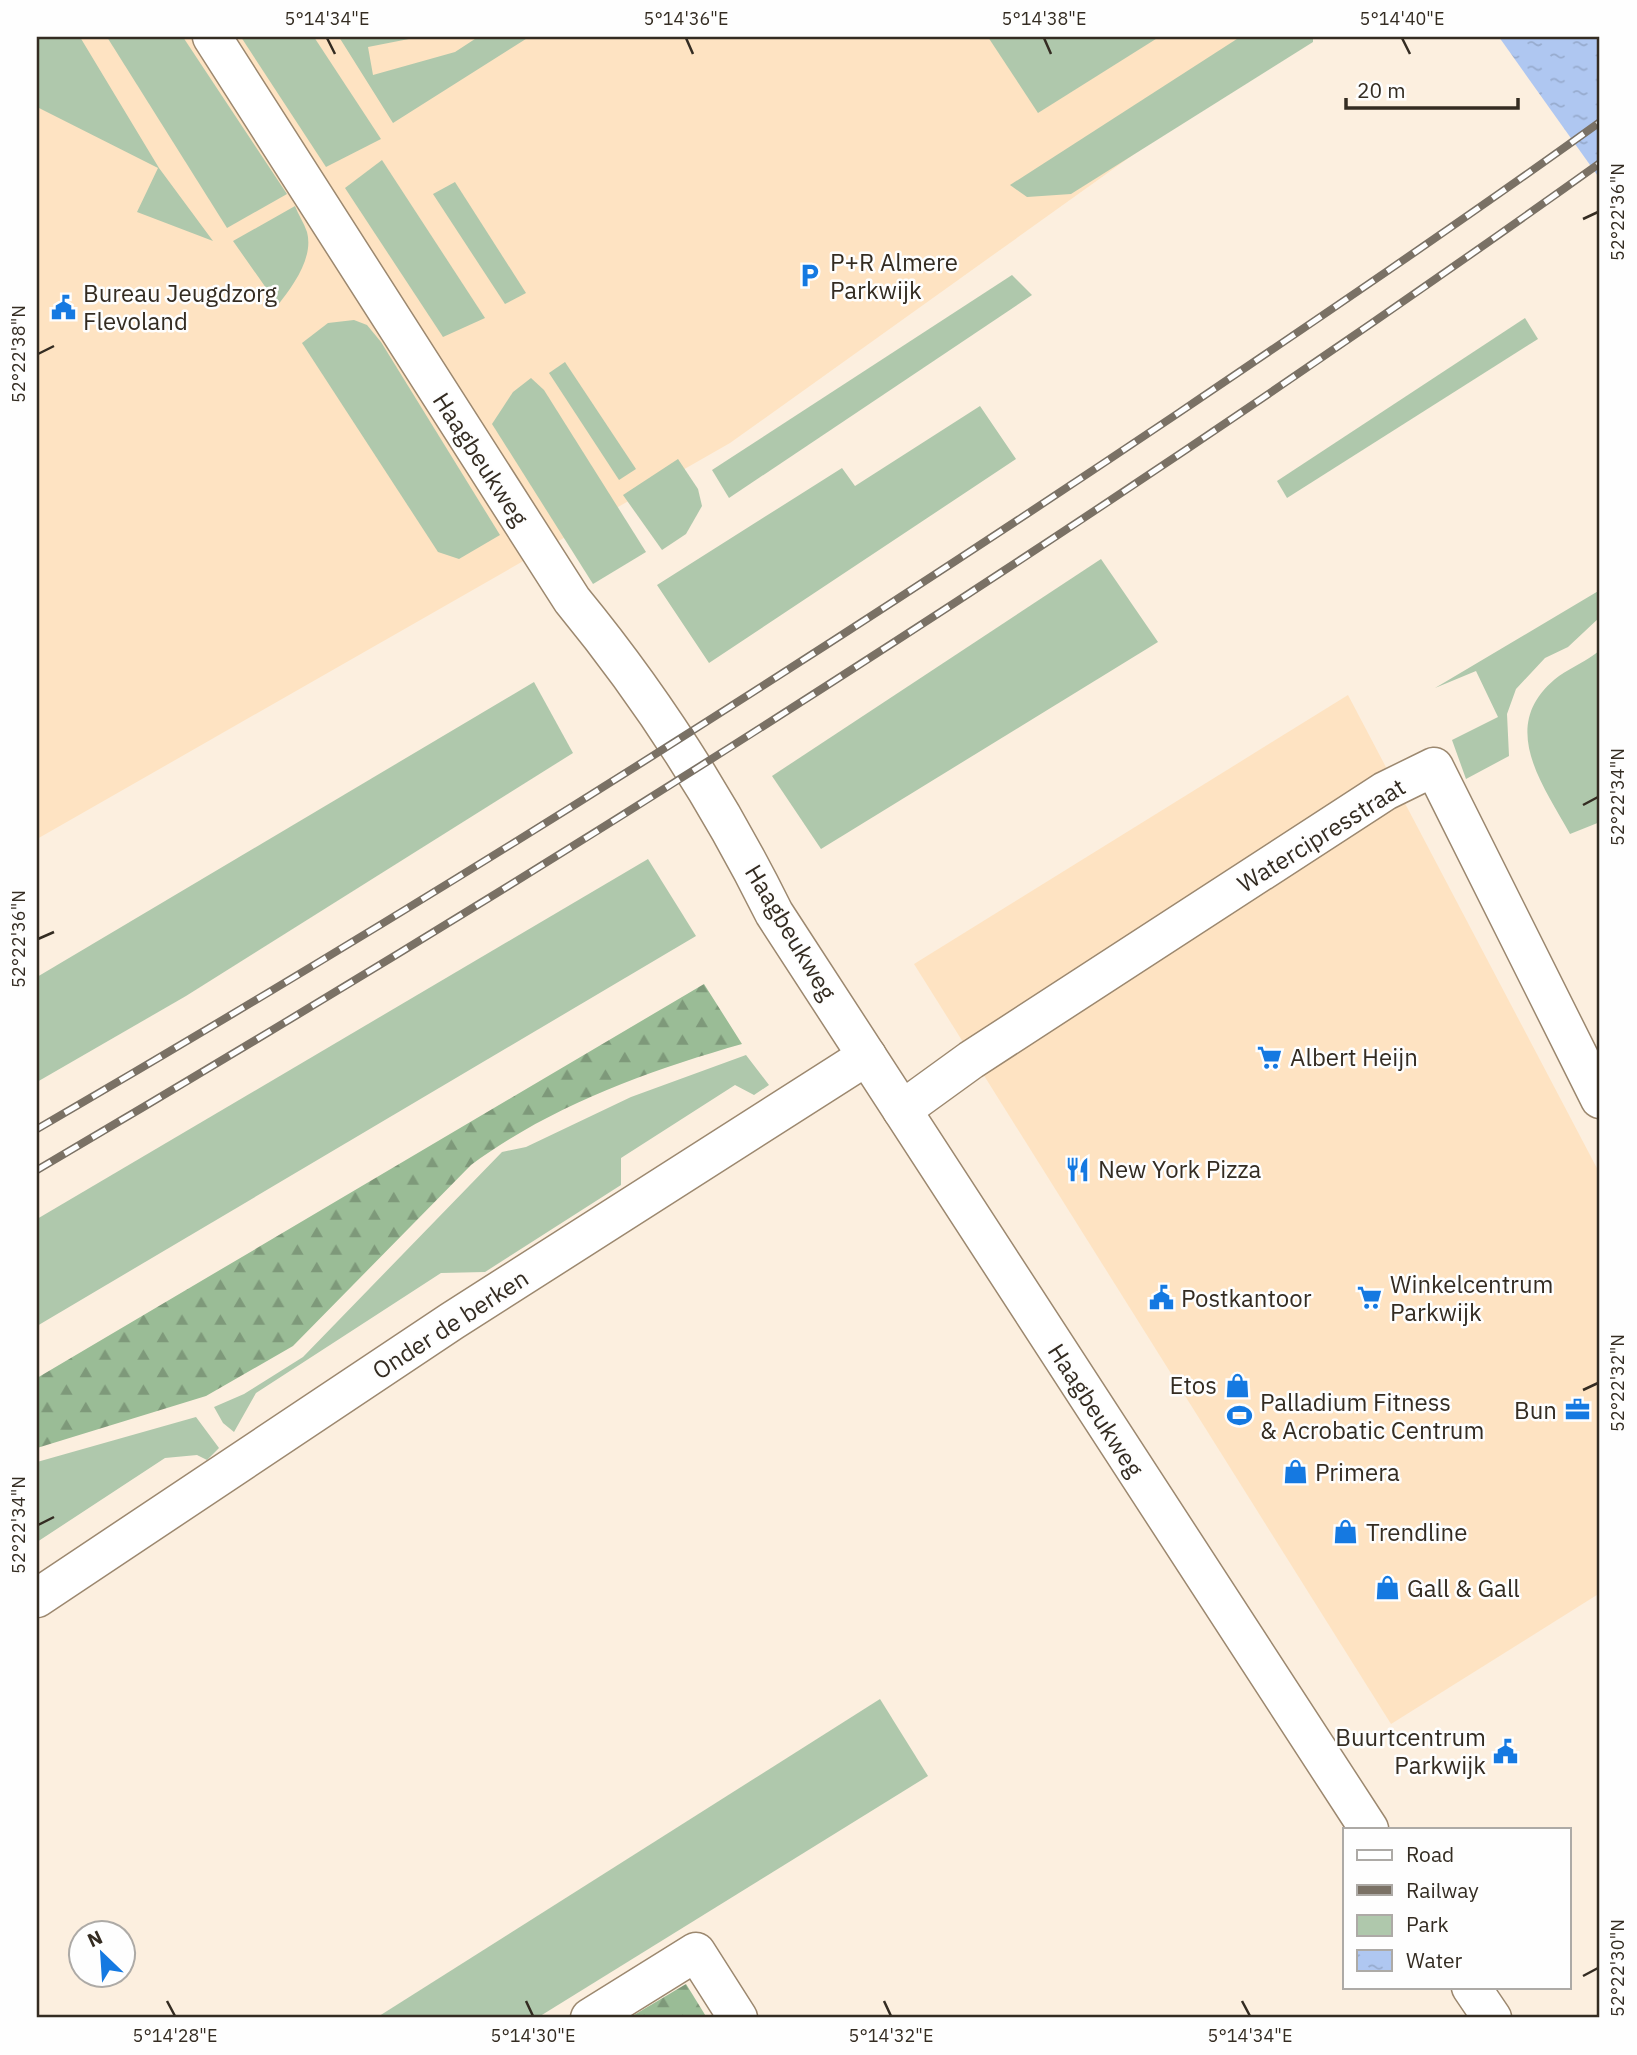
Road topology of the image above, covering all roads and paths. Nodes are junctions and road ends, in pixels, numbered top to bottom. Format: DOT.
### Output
graph roads {
  1 [pos="212,37"];
  2 [pos="867,1056"];
  3 [pos="1600,1099"];
  4 [pos="902,1110"];
  5 [pos="37,1598"];
  6 [pos="1368,1828"];
  7 [pos="1472,1988"];
  8 [pos="590,2018"];
  9 [pos="738,2018"];
  10 [pos="1492,2018"];
  1 -- 2 [label="street, Haagbeukweg"];
  2 -- 4 [label="street, Haagbeukweg"];
  2 -- 5 [label="street, Onder de berken"];
  3 -- 4 [label="street, Watercipresstraat"];
  4 -- 6 [label="street, Haagbeukweg"];
  7 -- 10 [label="street"];
  8 -- 9 [label="street"];
}
